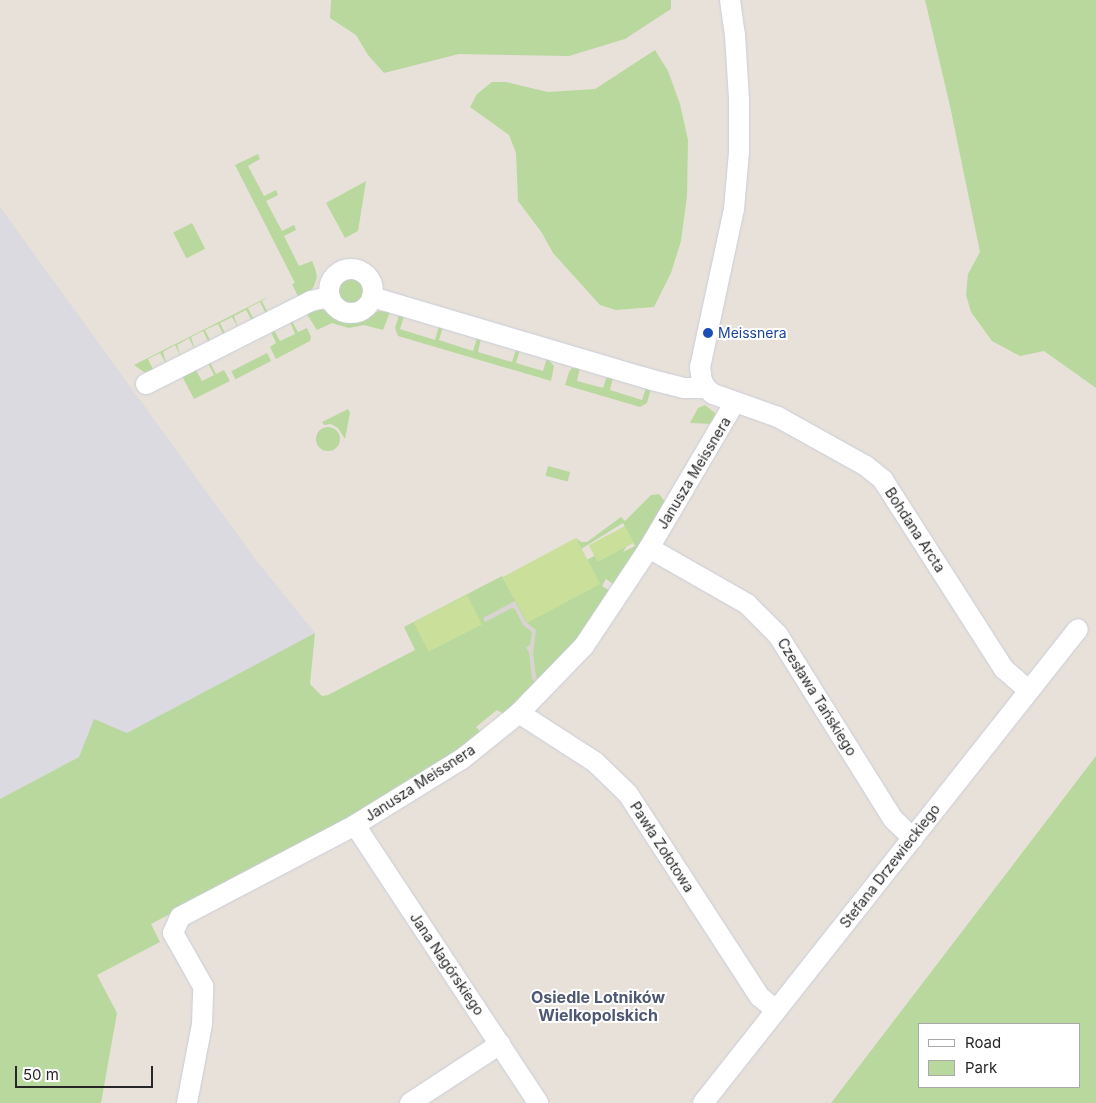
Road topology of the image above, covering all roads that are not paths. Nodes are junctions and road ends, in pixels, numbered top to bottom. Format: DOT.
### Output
graph roads {
  1 [pos="730,0"];
  2 [pos="330,297"];
  3 [pos="372,297"];
  4 [pos="146,384"];
  5 [pos="706,388"];
  6 [pos="736,402"];
  7 [pos="649,548"];
  8 [pos="1078,629"];
  9 [pos="1028,690"];
  10 [pos="519,713"];
  11 [pos="355,825"];
  12 [pos="913,838"];
  13 [pos="776,1010"];
  14 [pos="500,1044"];
  15 [pos="187,1103"];
  16 [pos="410,1103"];
  17 [pos="538,1103"];
  18 [pos="703,1103"];
  1 -- 5 [label="street"];
  2 -- 3 [label="street"];
  2 -- 3 [label="street"];
  2 -- 4 [label="street"];
  3 -- 5 [label="street"];
  5 -- 6 [label="street, Bohdana Arcta"];
  6 -- 7 [label="street, Janusza Meissnera"];
  6 -- 9 [label="street, Bohdana Arcta"];
  7 -- 10 [label="street, Janusza Meissnera"];
  7 -- 12 [label="street, Czesława Tańskiego"];
  8 -- 9 [label="street, Stefana Drzewieckiego"];
  9 -- 12 [label="street, Stefana Drzewieckiego"];
  10 -- 11 [label="street, Janusza Meissnera"];
  10 -- 13 [label="street, Pawła Zołotowa"];
  11 -- 14 [label="street, Jana Nagórskiego"];
  11 -- 15 [label="street, Janusza Meissnera"];
  12 -- 13 [label="street, Stefana Drzewieckiego"];
  13 -- 18 [label="street, Stefana Drzewieckiego"];
  14 -- 16 [label="street"];
  14 -- 17 [label="street, Jana Nagórskiego"];
}
